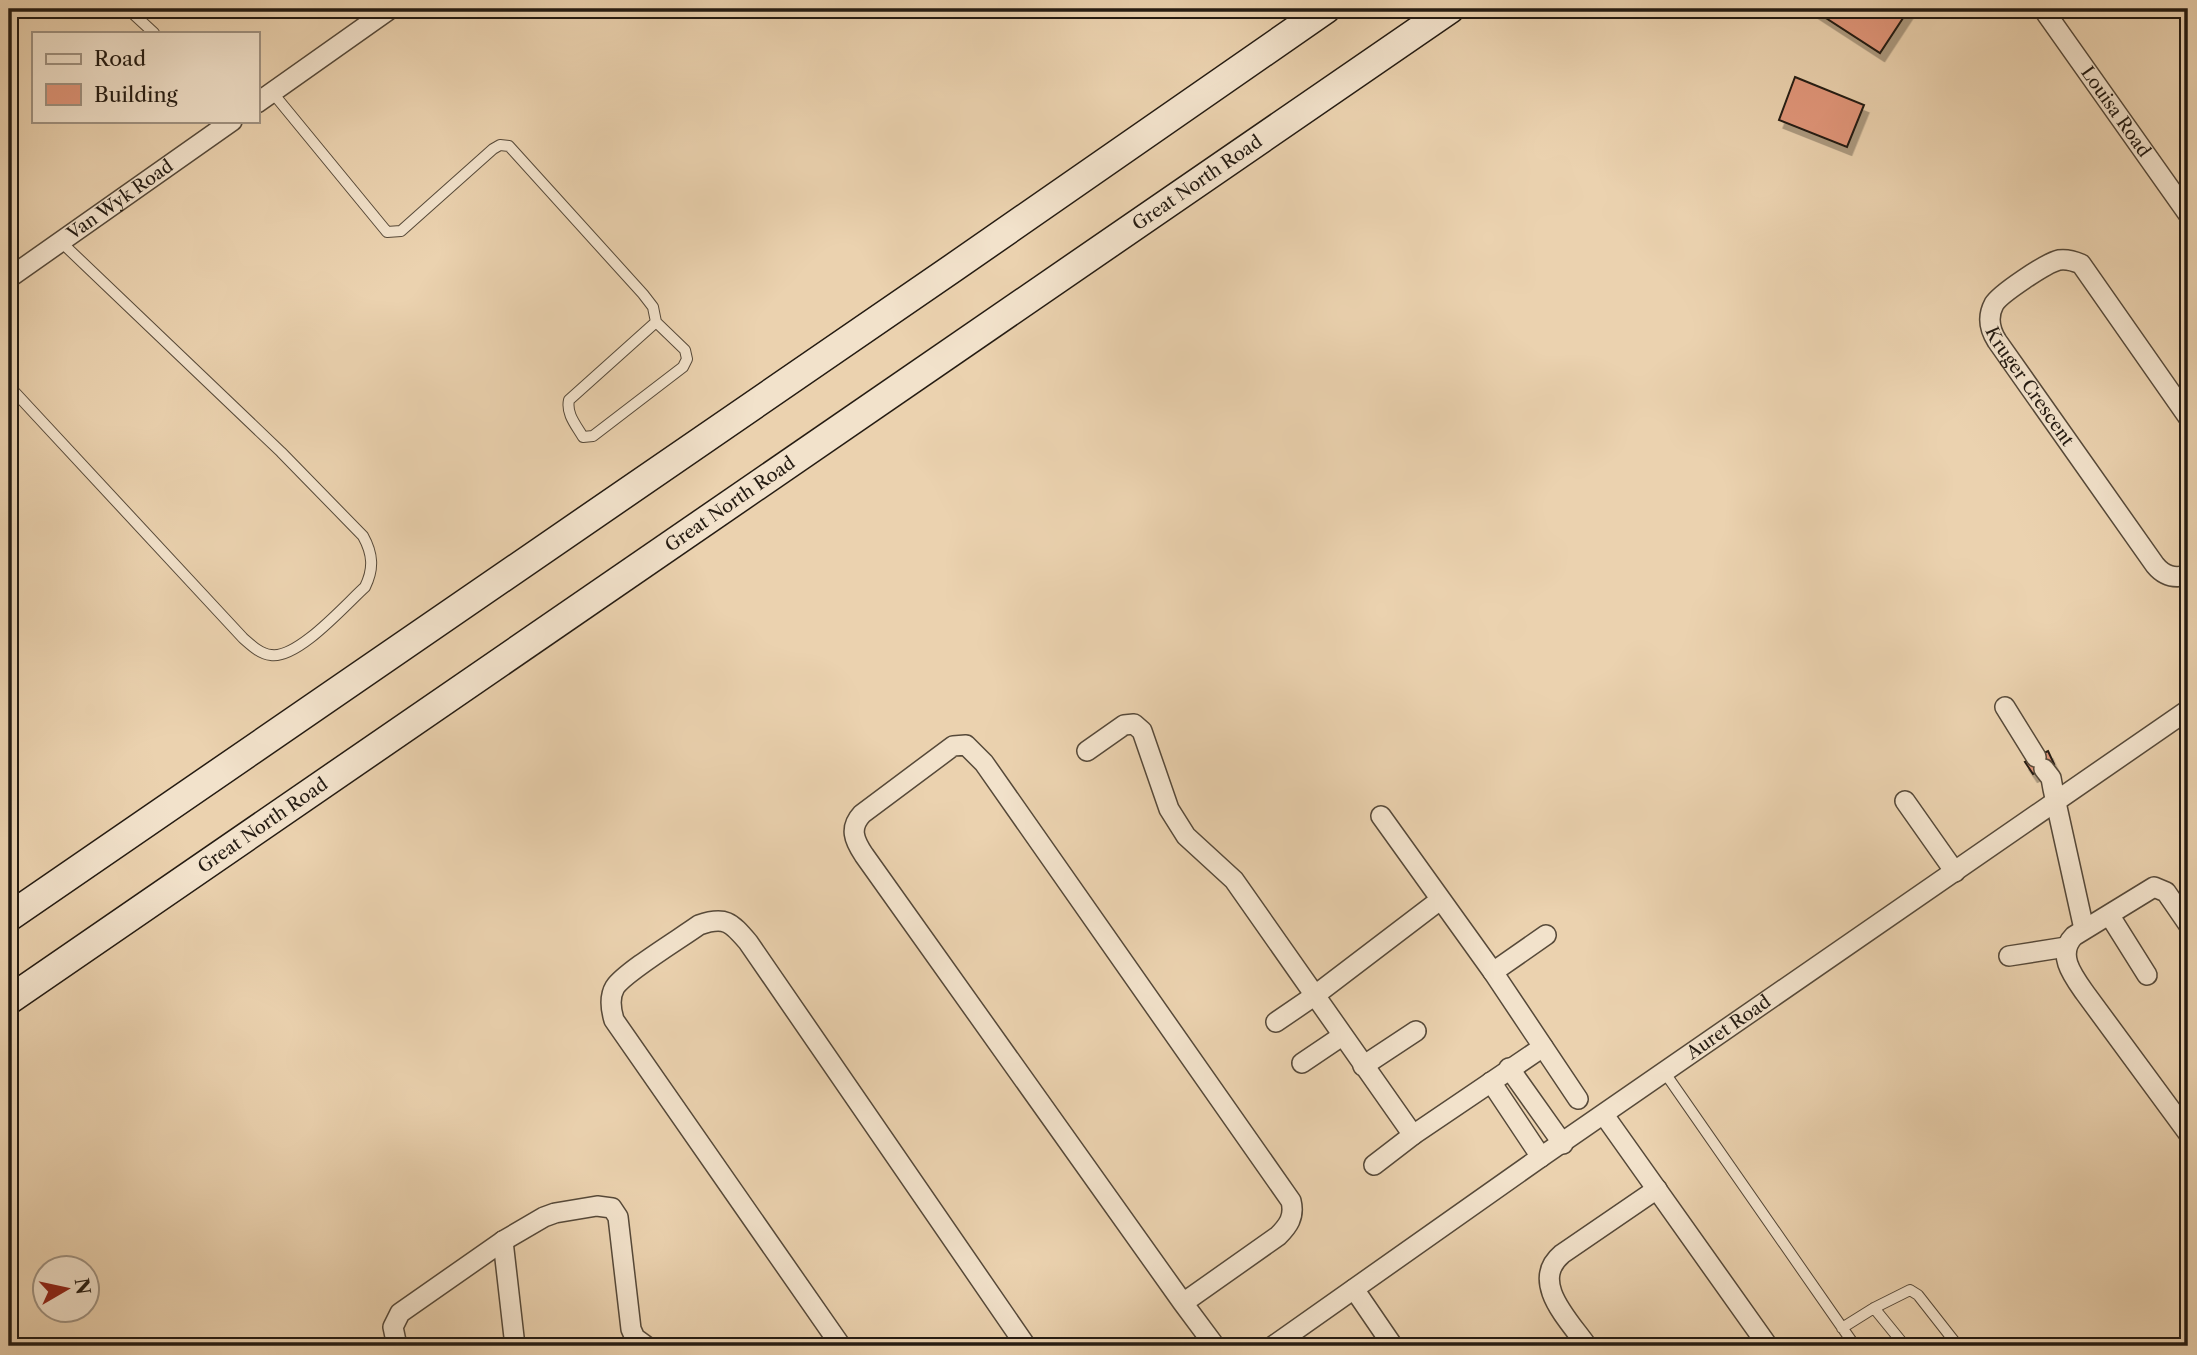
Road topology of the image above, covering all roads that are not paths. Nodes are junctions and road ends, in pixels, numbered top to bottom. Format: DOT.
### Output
graph roads {
  1 [pos="128,9"];
  2 [pos="390,9"];
  3 [pos="1326,9"];
  4 [pos="1450,9"];
  5 [pos="2043,9"];
  6 [pos="152,32"];
  7 [pos="265,98"];
  8 [pos="231,122"];
  9 [pos="2188,214"];
  10 [pos="61,242"];
  11 [pos="9,278"];
  12 [pos="656,322"];
  13 [pos="9,386"];
  14 [pos="2188,417"];
  15 [pos="2188,575"];
  16 [pos="2005,707"];
  17 [pos="2188,710"];
  18 [pos="1087,751"];
  19 [pos="1905,801"];
  20 [pos="2056,802"];
  21 [pos="1381,816"];
  22 [pos="1955,872"];
  23 [pos="1440,900"];
  24 [pos="9,916"];
  25 [pos="2110,916"];
  26 [pos="2188,924"];
  27 [pos="2084,929"];
  28 [pos="1546,935"];
  29 [pos="2066,947"];
  30 [pos="2009,956"];
  31 [pos="1493,972"];
  32 [pos="2147,975"];
  33 [pos="1314,996"];
  34 [pos="9,1000"];
  35 [pos="1276,1021"];
  36 [pos="1416,1031"];
  37 [pos="1342,1036"];
  38 [pos="1543,1047"];
  39 [pos="1302,1063"];
  40 [pos="1363,1066"];
  41 [pos="1509,1069"];
  42 [pos="1665,1073"];
  43 [pos="1491,1082"];
  44 [pos="1578,1099"];
  45 [pos="1604,1115"];
  46 [pos="2188,1133"];
  47 [pos="1413,1135"];
  48 [pos="1563,1144"];
  49 [pos="1541,1157"];
  50 [pos="1374,1165"];
  51 [pos="1657,1189"];
  52 [pos="503,1241"];
  53 [pos="1354,1289"];
  54 [pos="1183,1303"];
  55 [pos="1874,1308"];
  56 [pos="1842,1328"];
  57 [pos="397,1346"];
  58 [pos="515,1346"];
  59 [pos="646,1346"];
  60 [pos="841,1346"];
  61 [pos="1026,1346"];
  62 [pos="1216,1346"];
  63 [pos="1273,1346"];
  64 [pos="1393,1346"];
  65 [pos="1587,1346"];
  66 [pos="1768,1346"];
  67 [pos="1855,1346"];
  68 [pos="1905,1346"];
  69 [pos="1958,1346"];
  1 -- 6 [label="lane"];
  2 -- 7 [label="street"];
  3 -- 24 [label="main road"];
  4 -- 34 [label="main road, Great North Road"];
  5 -- 9 [label="street, Louisa Road"];
  7 -- 12 [label="lane"];
  8 -- 10 [label="street, Van Wyk Road"];
  10 -- 11 [label="street, Van Wyk Road"];
  10 -- 13 [label="lane"];
  12 -- 12 [label="lane"];
  14 -- 15 [label="street, Kruger Crescent"];
  16 -- 20 [label="street"];
  17 -- 20 [label="street, Auret Road"];
  18 -- 33 [label="street"];
  19 -- 22 [label="street"];
  20 -- 22 [label="street, Auret Road"];
  20 -- 27 [label="street"];
  21 -- 23 [label="street"];
  22 -- 42 [label="street, Auret Road"];
  23 -- 31 [label="street"];
  23 -- 33 [label="street"];
  25 -- 26 [label="street"];
  25 -- 27 [label="street"];
  25 -- 32 [label="street"];
  27 -- 29 [label="street"];
  28 -- 31 [label="street"];
  29 -- 30 [label="street"];
  29 -- 46 [label="street"];
  31 -- 38 [label="street"];
  33 -- 35 [label="street"];
  33 -- 37 [label="street"];
  36 -- 40 [label="street"];
  37 -- 39 [label="street"];
  37 -- 40 [label="street"];
  38 -- 41 [label="street"];
  38 -- 44 [label="street"];
  40 -- 47 [label="street"];
  41 -- 43 [label="street"];
  41 -- 48 [label="street"];
  42 -- 45 [label="street, Auret Road"];
  42 -- 56 [label="lane"];
  43 -- 47 [label="street"];
  43 -- 49 [label="street"];
  45 -- 48 [label="street, Auret Road"];
  45 -- 51 [label="street"];
  47 -- 50 [label="street"];
  48 -- 49 [label="street, Auret Road"];
  49 -- 53 [label="street, Auret Road"];
  51 -- 65 [label="street"];
  51 -- 66 [label="street"];
  52 -- 57 [label="street"];
  52 -- 58 [label="street"];
  52 -- 59 [label="street"];
  53 -- 63 [label="street, Auret Road"];
  53 -- 64 [label="street"];
  54 -- 54 [label="street"];
  54 -- 62 [label="street"];
  55 -- 56 [label="lane"];
  55 -- 68 [label="lane"];
  55 -- 69 [label="lane"];
  56 -- 67 [label="lane"];
  60 -- 61 [label="street"];
}
